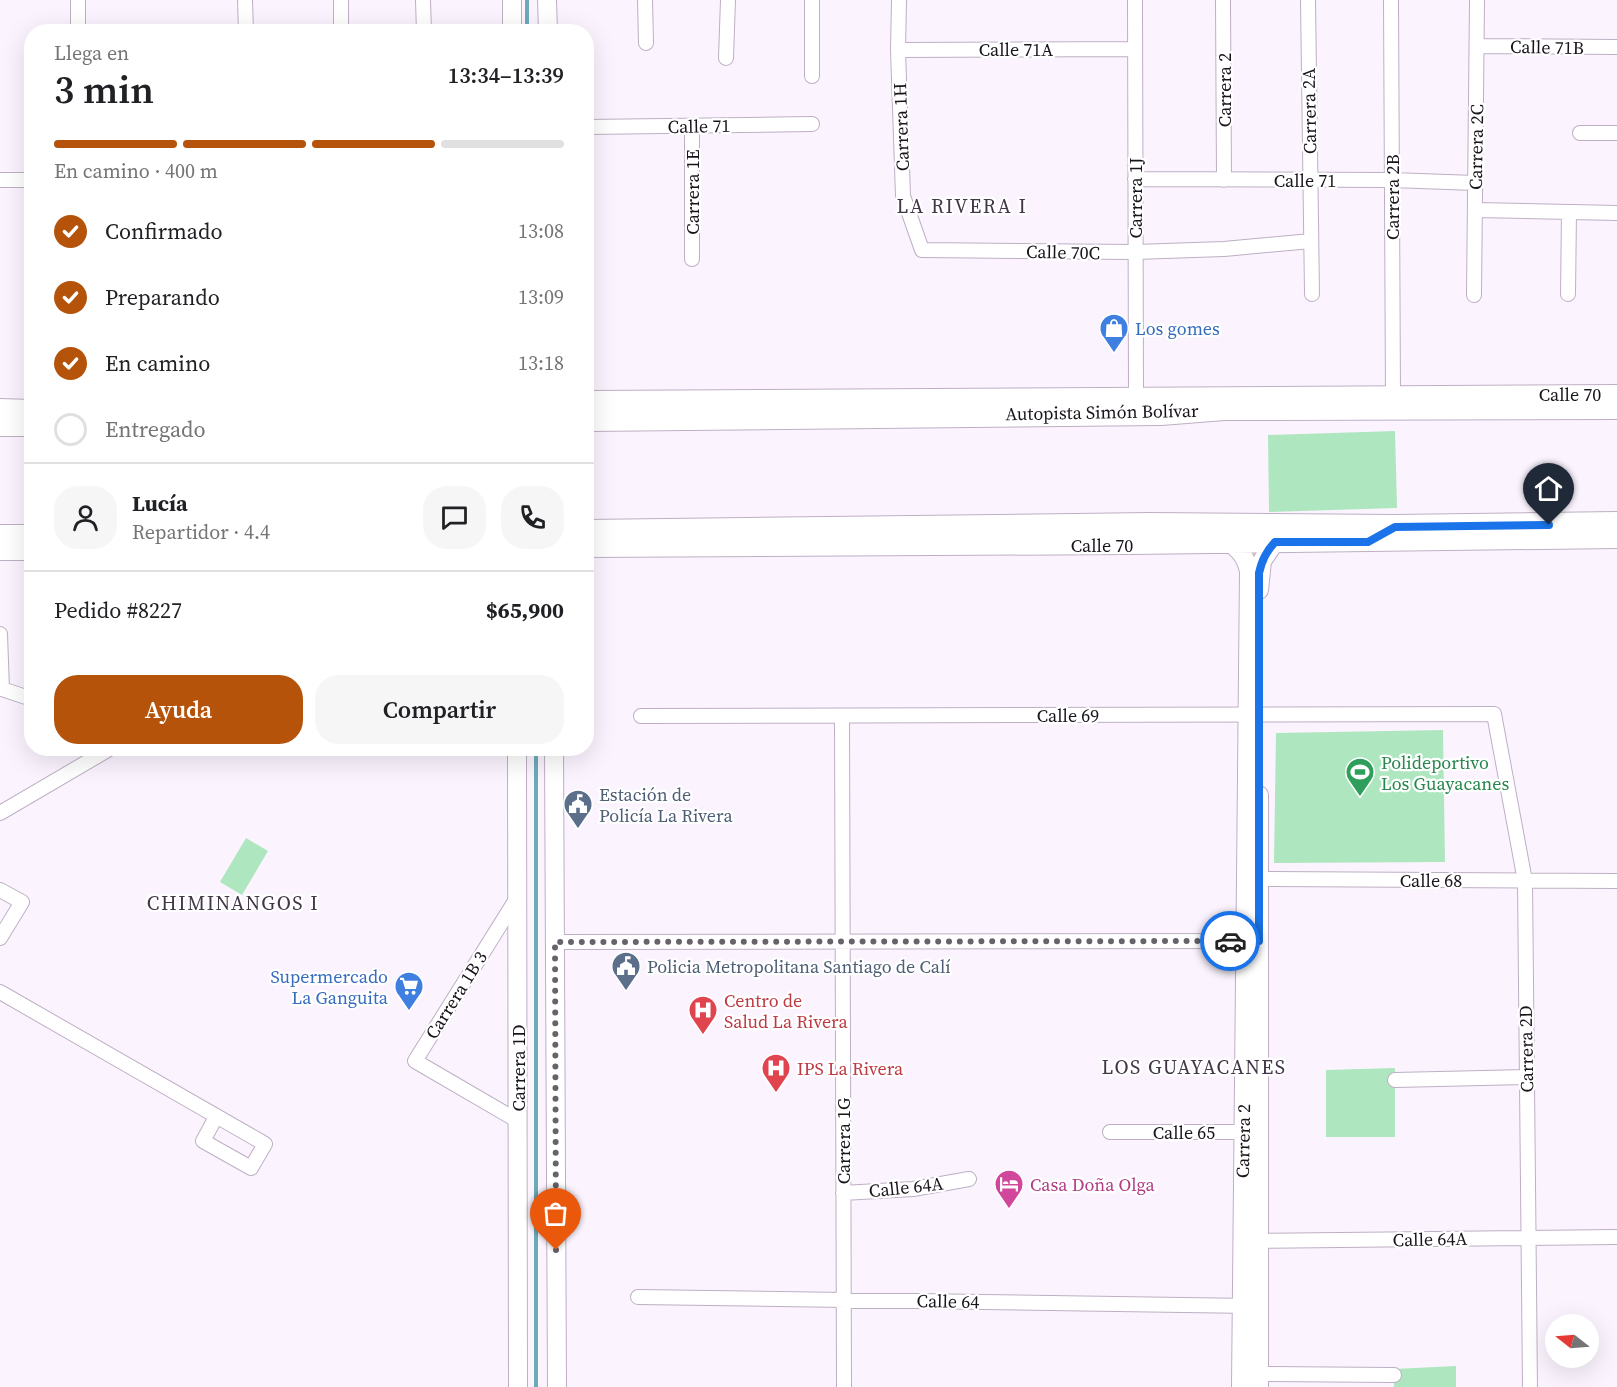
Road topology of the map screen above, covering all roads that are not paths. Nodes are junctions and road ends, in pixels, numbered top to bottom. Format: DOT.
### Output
graph roads {
  1 [pos="78,0"];
  2 [pos="245,0"];
  3 [pos="341,0"];
  4 [pos="423,0"];
  5 [pos="512,0"];
  6 [pos="547,0"];
  7 [pos="645,0"];
  8 [pos="728,0"];
  9 [pos="812,0"];
  10 [pos="899,0"];
  11 [pos="1135,0"];
  12 [pos="1223,0"];
  13 [pos="1308,0"];
  14 [pos="1391,0"];
  15 [pos="1477,0"];
  16 [pos="78,24"];
  17 [pos="246,24"];
  18 [pos="341,24"];
  19 [pos="424,24"];
  20 [pos="512,24"];
  21 [pos="548,24"];
  22 [pos="646,43"];
  23 [pos="1478,46"];
  24 [pos="1617,47"];
  25 [pos="1135,49"];
  26 [pos="898,50"];
  27 [pos="726,58"];
  28 [pos="812,76"];
  29 [pos="812,124"];
  30 [pos="692,126"];
  31 [pos="594,127"];
  32 [pos="1580,133"];
  33 [pos="1617,133"];
  34 [pos="1136,178"];
  35 [pos="0,180"];
  36 [pos="24,180"];
  37 [pos="1224,180"];
  38 [pos="1310,180"];
  39 [pos="1392,180"];
  40 [pos="1475,183"];
  41 [pos="1475,210"];
  42 [pos="1569,212"];
  43 [pos="1617,213"];
  44 [pos="1311,241"];
  45 [pos="922,250"];
  46 [pos="1136,252"];
  47 [pos="692,259"];
  48 [pos="1312,294"];
  49 [pos="1568,294"];
  50 [pos="1474,295"];
  51 [pos="1617,394"];
  52 [pos="1393,395"];
  53 [pos="1136,396"];
  54 [pos="1226,396"];
  55 [pos="594,401"];
  56 [pos="1617,407"];
  57 [pos="0,408"];
  58 [pos="24,408"];
  59 [pos="658,409"];
  60 [pos="1161,413"];
  61 [pos="594,418"];
  62 [pos="24,423"];
  63 [pos="0,424"];
  64 [pos="1617,524"];
  65 [pos="1112,525"];
  66 [pos="1150,525"];
  67 [pos="1330,526"];
  68 [pos="1395,527"];
  69 [pos="0,537"];
  70 [pos="24,537"];
  71 [pos="602,538"];
  72 [pos="1617,539"];
  73 [pos="1275,542"];
  74 [pos="1364,542"];
  75 [pos="1230,543"];
  76 [pos="1133,545"];
  77 [pos="24,550"];
  78 [pos="0,551"];
  79 [pos="0,634"];
  80 [pos="24,696"];
  81 [pos="1494,714"];
  82 [pos="1253,715"];
  83 [pos="641,716"];
  84 [pos="842,716"];
  85 [pos="84,756"];
  86 [pos="97,756"];
  87 [pos="517,756"];
  88 [pos="554,756"];
  89 [pos="84,763"];
  90 [pos="0,813"];
  91 [pos="1252,879"];
  92 [pos="1524,881"];
  93 [pos="1617,881"];
  94 [pos="0,890"];
  95 [pos="517,898"];
  96 [pos="498,929"];
  97 [pos="0,938"];
  98 [pos="518,941"];
  99 [pos="1252,941"];
  100 [pos="555,942"];
  101 [pos="843,942"];
  102 [pos="0,992"];
  103 [pos="1527,1077"];
  104 [pos="1395,1080"];
  105 [pos="216,1117"];
  106 [pos="518,1120"];
  107 [pos="1110,1132"];
  108 [pos="1251,1132"];
  109 [pos="969,1179"];
  110 [pos="843,1193"];
  111 [pos="1617,1237"];
  112 [pos="1529,1238"];
  113 [pos="1250,1241"];
  114 [pos="638,1297"];
  115 [pos="843,1300"];
  116 [pos="1250,1306"];
  117 [pos="1394,1374"];
  118 [pos="1259,1380"];
  119 [pos="518,1387"];
  120 [pos="557,1387"];
  121 [pos="844,1387"];
  122 [pos="1240,1387"];
  123 [pos="1530,1387"];
  1 -- 16 [label="street"];
  2 -- 17 [label="street"];
  3 -- 18 [label="street"];
  4 -- 19 [label="street"];
  5 -- 20 [label="street"];
  6 -- 21 [label="street"];
  7 -- 22 [label="street"];
  8 -- 27 [label="street"];
  9 -- 28 [label="street"];
  10 -- 26 [label="street, Carrera 1H"];
  11 -- 25 [label="street, Carrera 1J"];
  12 -- 37 [label="street, Carrera 2"];
  13 -- 38 [label="street, Carrera 2A"];
  14 -- 39 [label="street, Carrera 2B"];
  15 -- 23 [label="street, Carrera 2C"];
  23 -- 24 [label="street, Calle 71B"];
  23 -- 40 [label="street, Carrera 2C"];
  25 -- 26 [label="street, Calle 71A"];
  25 -- 34 [label="street, Carrera 1J"];
  26 -- 45 [label="street, Carrera 1H"];
  29 -- 30 [label="street, Calle 71"];
  30 -- 31 [label="street, Calle 71"];
  30 -- 47 [label="street, Carrera 1E"];
  32 -- 33 [label="street"];
  34 -- 37 [label="street, Calle 71"];
  34 -- 46 [label="street, Carrera 1J"];
  35 -- 36 [label="street"];
  37 -- 38 [label="street, Calle 71"];
  38 -- 39 [label="street, Calle 71"];
  38 -- 44 [label="street, Carrera 2A"];
  39 -- 40 [label="street, Calle 71"];
  39 -- 52 [label="street, Carrera 2B"];
  40 -- 41 [label="street, Carrera 2C"];
  41 -- 42 [label="street"];
  41 -- 50 [label="street, Carrera 2C"];
  42 -- 43 [label="street"];
  42 -- 49 [label="street"];
  44 -- 46 [label="street, Calle 70C"];
  44 -- 48 [label="street, Carrera 2A"];
  45 -- 46 [label="street, Calle 70C"];
  46 -- 53 [label="street, Carrera 1J"];
  51 -- 52 [label="street, Calle 70"];
  52 -- 54 [label="street, Calle 70"];
  53 -- 54 [label="street, Calle 70"];
  53 -- 59 [label="street, Calle 70"];
  54 -- 60 [label="highway"];
  55 -- 59 [label="street, Calle 70"];
  56 -- 60 [label="highway, Autopista Simón Bolívar"];
  57 -- 58 [label="street"];
  59 -- 60 [label="highway, Autopista Simón Bolívar"];
  59 -- 61 [label="highway, Autopista Simón Bolívar"];
  62 -- 63 [label="highway"];
  64 -- 68 [label="highway"];
  65 -- 66 [label="highway"];
  65 -- 71 [label="highway"];
  65 -- 76 [label="highway"];
  66 -- 67 [label="highway"];
  66 -- 76 [label="highway"];
  67 -- 68 [label="highway"];
  67 -- 74 [label="highway"];
  68 -- 74 [label="highway"];
  69 -- 70 [label="highway"];
  71 -- 76 [label="street, Calle 70"];
  72 -- 74 [label="street, Calle 70"];
  73 -- 74 [label="street, Calle 70"];
  73 -- 75 [label="street, Calle 70"];
  73 -- 82 [label="street, Carrera 2"];
  75 -- 76 [label="street, Calle 70"];
  75 -- 82 [label="street, Carrera 2"];
  77 -- 78 [label="street"];
  79 -- 80 [label="street"];
  81 -- 82 [label="street, Calle 69"];
  81 -- 92 [label="street, Carrera 2D"];
  82 -- 84 [label="street, Calle 69"];
  82 -- 91 [label="street, Carrera 2"];
  83 -- 84 [label="street, Calle 69"];
  84 -- 101 [label="street, Carrera 1G"];
  85 -- 89 [label="street"];
  86 -- 89 [label="street"];
  87 -- 95 [label="street, Carrera 1D"];
  88 -- 100 [label="street, Carrera 1D"];
  89 -- 90 [label="street"];
  91 -- 92 [label="street, Calle 68"];
  91 -- 99 [label="street, Carrera 2"];
  92 -- 93 [label="street, Calle 68"];
  92 -- 103 [label="street, Carrera 2D"];
  94 -- 97 [label="street"];
  95 -- 96 [label="street, Carrera 1B 3"];
  95 -- 98 [label="street, Carrera 1D"];
  96 -- 98 [label="street"];
  96 -- 106 [label="street, Carrera 1B 3"];
  98 -- 106 [label="street, Carrera 1D"];
  99 -- 101 [label="street"];
  99 -- 108 [label="street, Carrera 2"];
  100 -- 101 [label="street"];
  100 -- 120 [label="street, Carrera 1D"];
  101 -- 110 [label="street, Carrera 1G"];
  102 -- 105 [label="street"];
  103 -- 104 [label="street"];
  103 -- 112 [label="street, Carrera 2D"];
  106 -- 119 [label="street, Carrera 1D"];
  107 -- 108 [label="street, Calle 65"];
  108 -- 113 [label="street, Carrera 2"];
  109 -- 110 [label="street, Calle 64A"];
  110 -- 115 [label="street, Carrera 1G"];
  111 -- 112 [label="street, Calle 64A"];
  112 -- 113 [label="street, Calle 64A"];
  112 -- 123 [label="street, Carrera 2D"];
  113 -- 116 [label="street, Carrera 2"];
  114 -- 115 [label="street, Calle 64"];
  115 -- 116 [label="street, Calle 64"];
  115 -- 121 [label="street, Carrera 1G"];
  116 -- 118 [label="street, Carrera 2"];
  116 -- 122 [label="street, Carrera 2"];
  117 -- 118 [label="street"];
}
